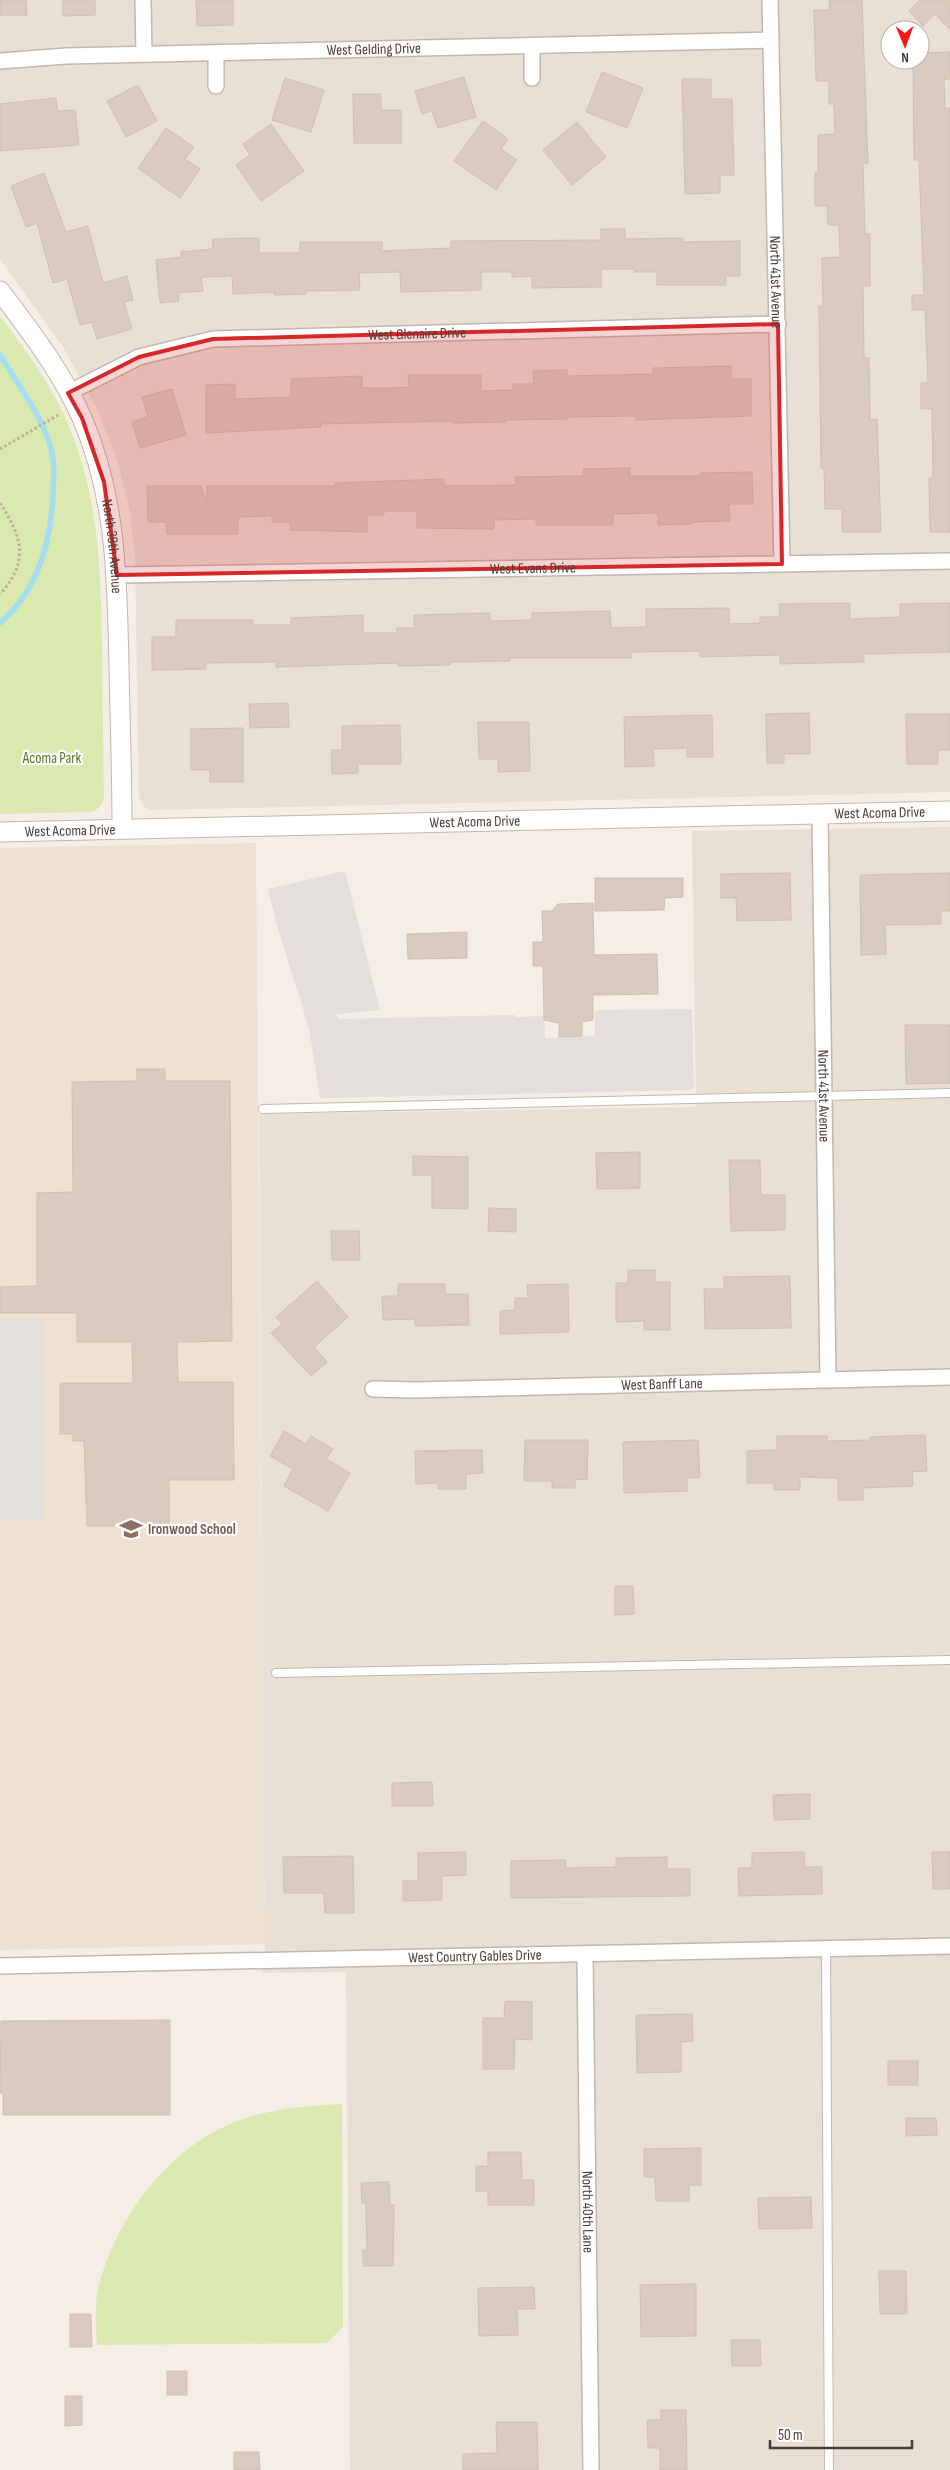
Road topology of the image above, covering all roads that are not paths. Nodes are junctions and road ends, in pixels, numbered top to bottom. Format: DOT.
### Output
graph roads {
  1 [pos="143,0"];
  2 [pos="770,0"];
  3 [pos="771,40"];
  4 [pos="532,46"];
  5 [pos="216,53"];
  6 [pos="144,54"];
  7 [pos="0,61"];
  8 [pos="532,78"];
  9 [pos="216,86"];
  10 [pos="0,291"];
  11 [pos="778,324"];
  12 [pos="68,392"];
  13 [pos="950,561"];
  14 [pos="782,564"];
  15 [pos="117,575"];
  16 [pos="950,811"];
  17 [pos="820,814"];
  18 [pos="122,829"];
  19 [pos="0,832"];
  20 [pos="950,1093"];
  21 [pos="825,1096"];
  22 [pos="263,1109"];
  23 [pos="950,1377"];
  24 [pos="828,1380"];
  25 [pos="373,1389"];
  26 [pos="950,1660"];
  27 [pos="276,1673"];
  28 [pos="950,1946"];
  29 [pos="826,1948"];
  30 [pos="585,1954"];
  31 [pos="0,1966"];
  32 [pos="591,2470"];
  33 [pos="829,2470"];
  1 -- 6 [label="street"];
  2 -- 3 [label="street, North 41st Avenue"];
  3 -- 4 [label="street, West Gelding Drive"];
  3 -- 11 [label="street, North 41st Avenue"];
  4 -- 5 [label="street, West Gelding Drive"];
  4 -- 8 [label="street"];
  5 -- 6 [label="street, West Gelding Drive"];
  5 -- 9 [label="street"];
  6 -- 7 [label="street, West Gelding Drive"];
  10 -- 12 [label="street, North 39th Avenue"];
  11 -- 12 [label="street, West Glenaire Drive"];
  11 -- 14 [label="street, North 41st Avenue"];
  12 -- 15 [label="street, North 39th Avenue"];
  13 -- 14 [label="street, West Evans Drive"];
  14 -- 15 [label="street, West Evans Drive"];
  15 -- 18 [label="street, North 39th Avenue"];
  16 -- 17 [label="street, West Acoma Drive"];
  17 -- 18 [label="street, West Acoma Drive"];
  17 -- 21 [label="street, North 41st Avenue"];
  18 -- 19 [label="street, West Acoma Drive"];
  20 -- 21 [label="lane"];
  21 -- 22 [label="lane"];
  21 -- 24 [label="street, North 41st Avenue"];
  23 -- 24 [label="street, West Banff Lane"];
  24 -- 25 [label="street, West Banff Lane"];
  26 -- 27 [label="lane"];
  28 -- 29 [label="street, West Country Gables Drive"];
  29 -- 30 [label="street, West Country Gables Drive"];
  29 -- 33 [label="lane"];
  30 -- 31 [label="street, West Country Gables Drive"];
  30 -- 32 [label="street, North 40th Lane"];
}
